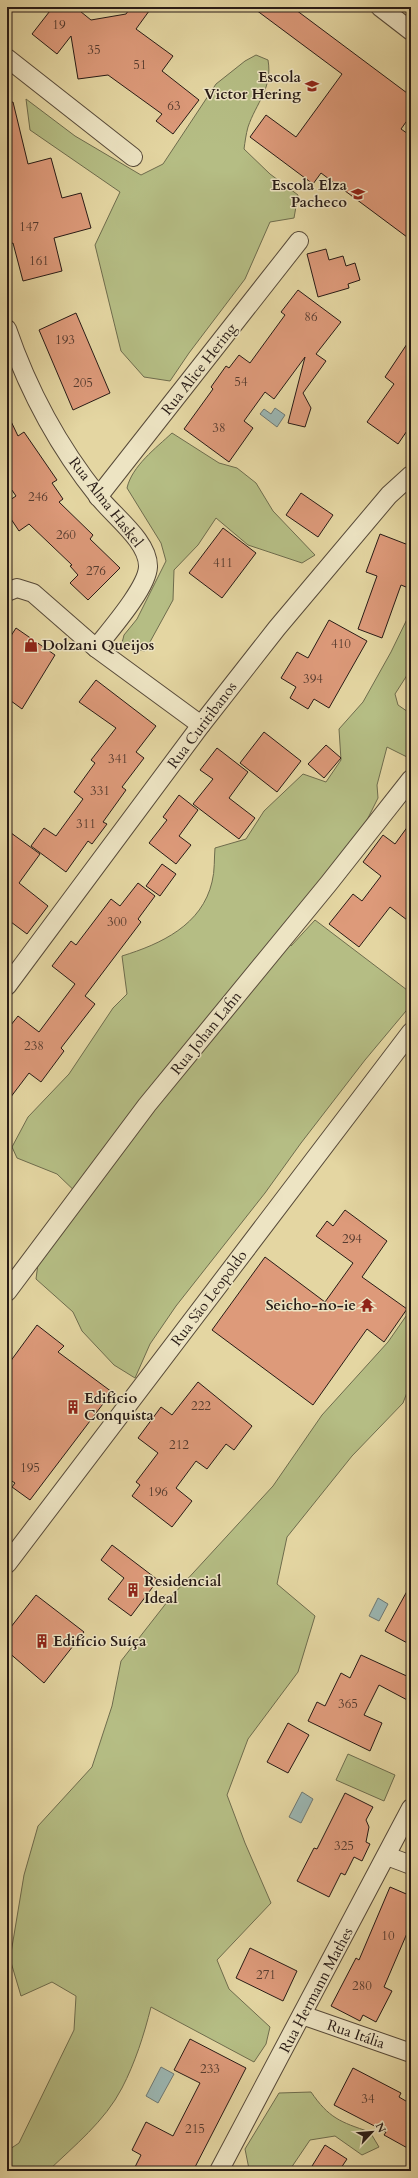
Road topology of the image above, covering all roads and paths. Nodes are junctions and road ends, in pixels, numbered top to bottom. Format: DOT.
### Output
graph roads {
  1 [pos="380,7"];
  2 [pos="411,31"];
  3 [pos="7,58"];
  4 [pos="133,157"];
  5 [pos="299,241"];
  6 [pos="7,329"];
  7 [pos="411,475"];
  8 [pos="98,497"];
  9 [pos="7,592"];
  10 [pos="96,648"];
  11 [pos="201,725"];
  12 [pos="411,779"];
  13 [pos="7,986"];
  14 [pos="411,1032"];
  15 [pos="7,1292"];
  16 [pos="7,1564"];
  17 [pos="411,1808"];
  18 [pos="387,1856"];
  19 [pos="411,1865"];
  20 [pos="302,2015"];
  21 [pos="411,2053"];
  22 [pos="223,2169"];
  1 -- 2 [label="street"];
  3 -- 4 [label="street"];
  5 -- 8 [label="street, Rua Alice Hering"];
  6 -- 8 [label="street, Rua Alma Haskel"];
  7 -- 11 [label="street, Rua Curitibanos"];
  8 -- 10 [label="street, Rua Alma Haskel"];
  9 -- 10 [label="street"];
  10 -- 11 [label="street"];
  11 -- 13 [label="street, Rua Curitibanos"];
  12 -- 15 [label="street, Rua Johan Lafin"];
  14 -- 16 [label="street, Rua São Leopoldo"];
  17 -- 18 [label="street, Rua Hermann Mathes"];
  18 -- 19 [label="street"];
  18 -- 20 [label="street, Rua Hermann Mathes"];
  20 -- 21 [label="street, Rua Itália"];
  20 -- 22 [label="street, Rua Hermann Mathes"];
}
